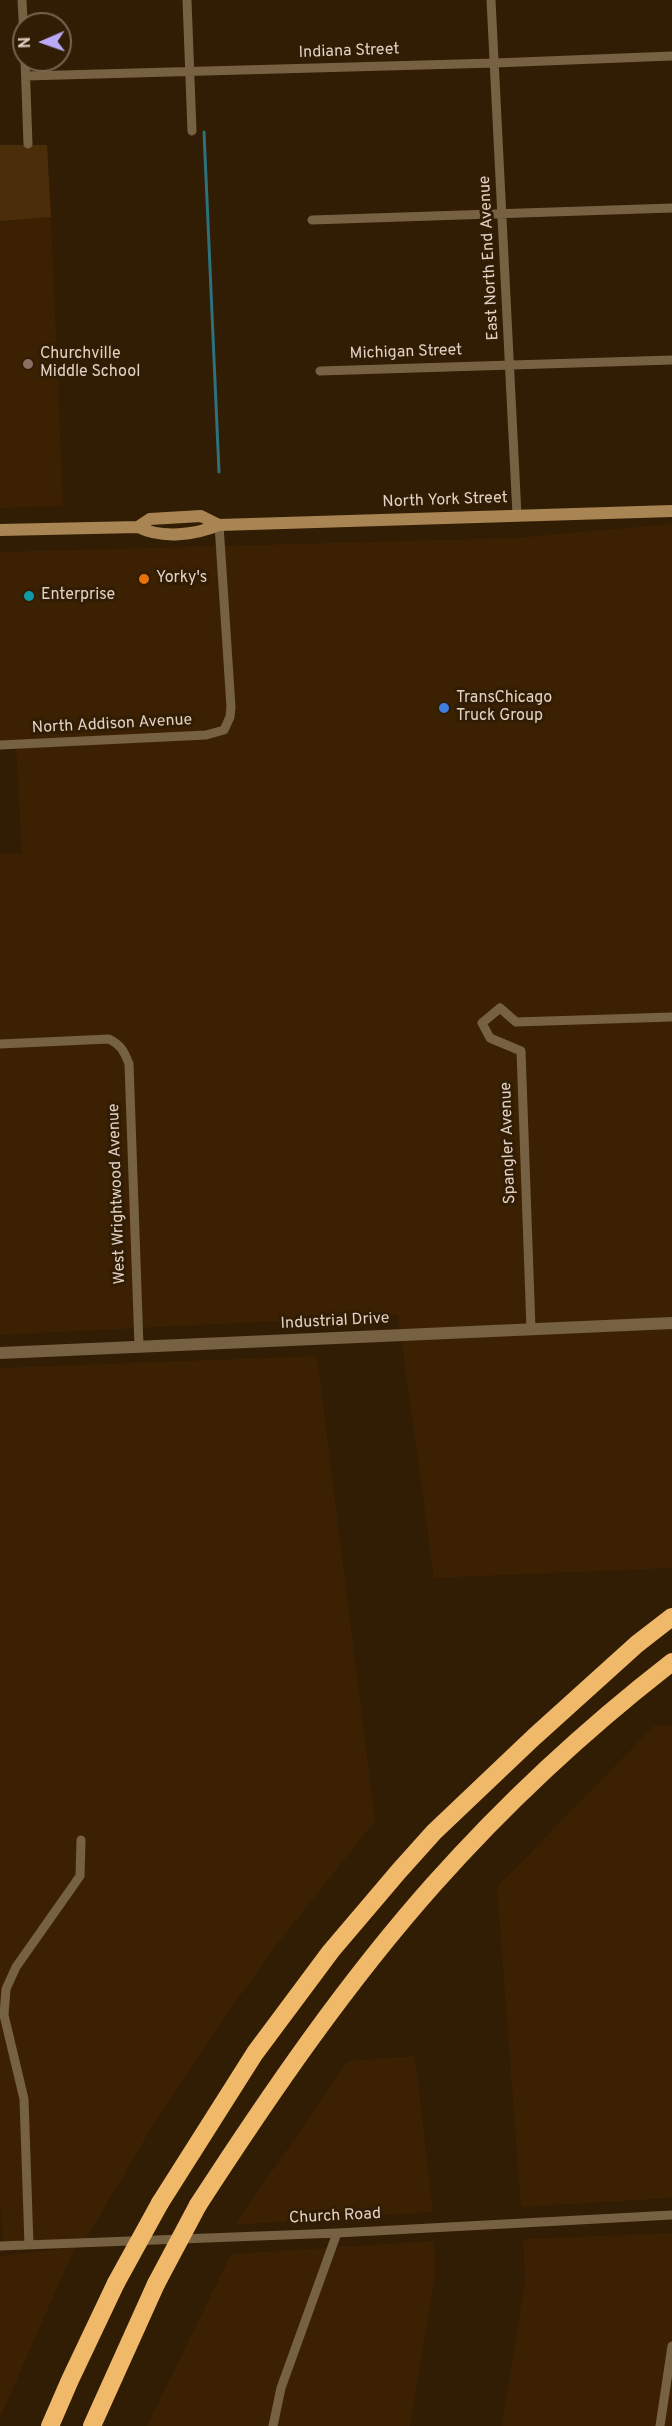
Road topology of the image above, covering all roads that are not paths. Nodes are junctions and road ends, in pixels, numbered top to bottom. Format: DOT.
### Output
graph roads {
  1 [pos="187,0"];
  2 [pos="491,0"];
  3 [pos="672,56"];
  4 [pos="495,63"];
  5 [pos="26,72"];
  6 [pos="191,72"];
  7 [pos="26,76"];
  8 [pos="192,131"];
  9 [pos="28,144"];
  10 [pos="672,208"];
  11 [pos="503,213"];
  12 [pos="312,220"];
  13 [pos="672,360"];
  14 [pos="510,365"];
  15 [pos="320,371"];
  16 [pos="672,511"];
  17 [pos="517,515"];
  18 [pos="219,525"];
  19 [pos="0,530"];
  20 [pos="0,745"];
  21 [pos="672,1017"];
  22 [pos="0,1044"];
  23 [pos="672,1323"];
  24 [pos="531,1329"];
  25 [pos="139,1346"];
  26 [pos="0,1353"];
  27 [pos="672,1617"];
  28 [pos="672,1662"];
  29 [pos="81,1840"];
  30 [pos="672,2215"];
  31 [pos="337,2233"];
  32 [pos="29,2245"];
  33 [pos="0,2246"];
  34 [pos="672,2346"];
  35 [pos="51,2426"];
  36 [pos="92,2426"];
  37 [pos="273,2426"];
  38 [pos="660,2426"];
  1 -- 6 [label="street"];
  2 -- 4 [label="street, East North End Avenue"];
  3 -- 4 [label="street, Indiana Street"];
  4 -- 6 [label="street, Indiana Street"];
  4 -- 11 [label="street, East North End Avenue"];
  5 -- 7 [label="street"];
  6 -- 7 [label="street, Indiana Street"];
  6 -- 8 [label="street"];
  7 -- 9 [label="street"];
  10 -- 11 [label="street"];
  11 -- 12 [label="street"];
  11 -- 14 [label="street, East North End Avenue"];
  13 -- 14 [label="street, Michigan Street"];
  14 -- 15 [label="street, Michigan Street"];
  14 -- 17 [label="street, East North End Avenue"];
  16 -- 17 [label="main road, North York Street"];
  17 -- 18 [label="main road, North York Street"];
  18 -- 19 [label="main road, North York Street"];
  18 -- 20 [label="street, North Addison Avenue"];
  21 -- 24 [label="street, Spangler Avenue"];
  22 -- 25 [label="street, West Wrightwood Avenue"];
  23 -- 24 [label="street, Industrial Drive"];
  24 -- 25 [label="street, Industrial Drive"];
  25 -- 26 [label="street, Industrial Drive"];
  27 -- 35 [label="highway, bridge"];
  28 -- 36 [label="highway, bridge"];
  29 -- 32 [label="street"];
  30 -- 31 [label="street, Church Road"];
  31 -- 32 [label="street, Church Road"];
  31 -- 37 [label="street"];
  32 -- 33 [label="street, Church Road"];
  34 -- 38 [label="street"];
}
